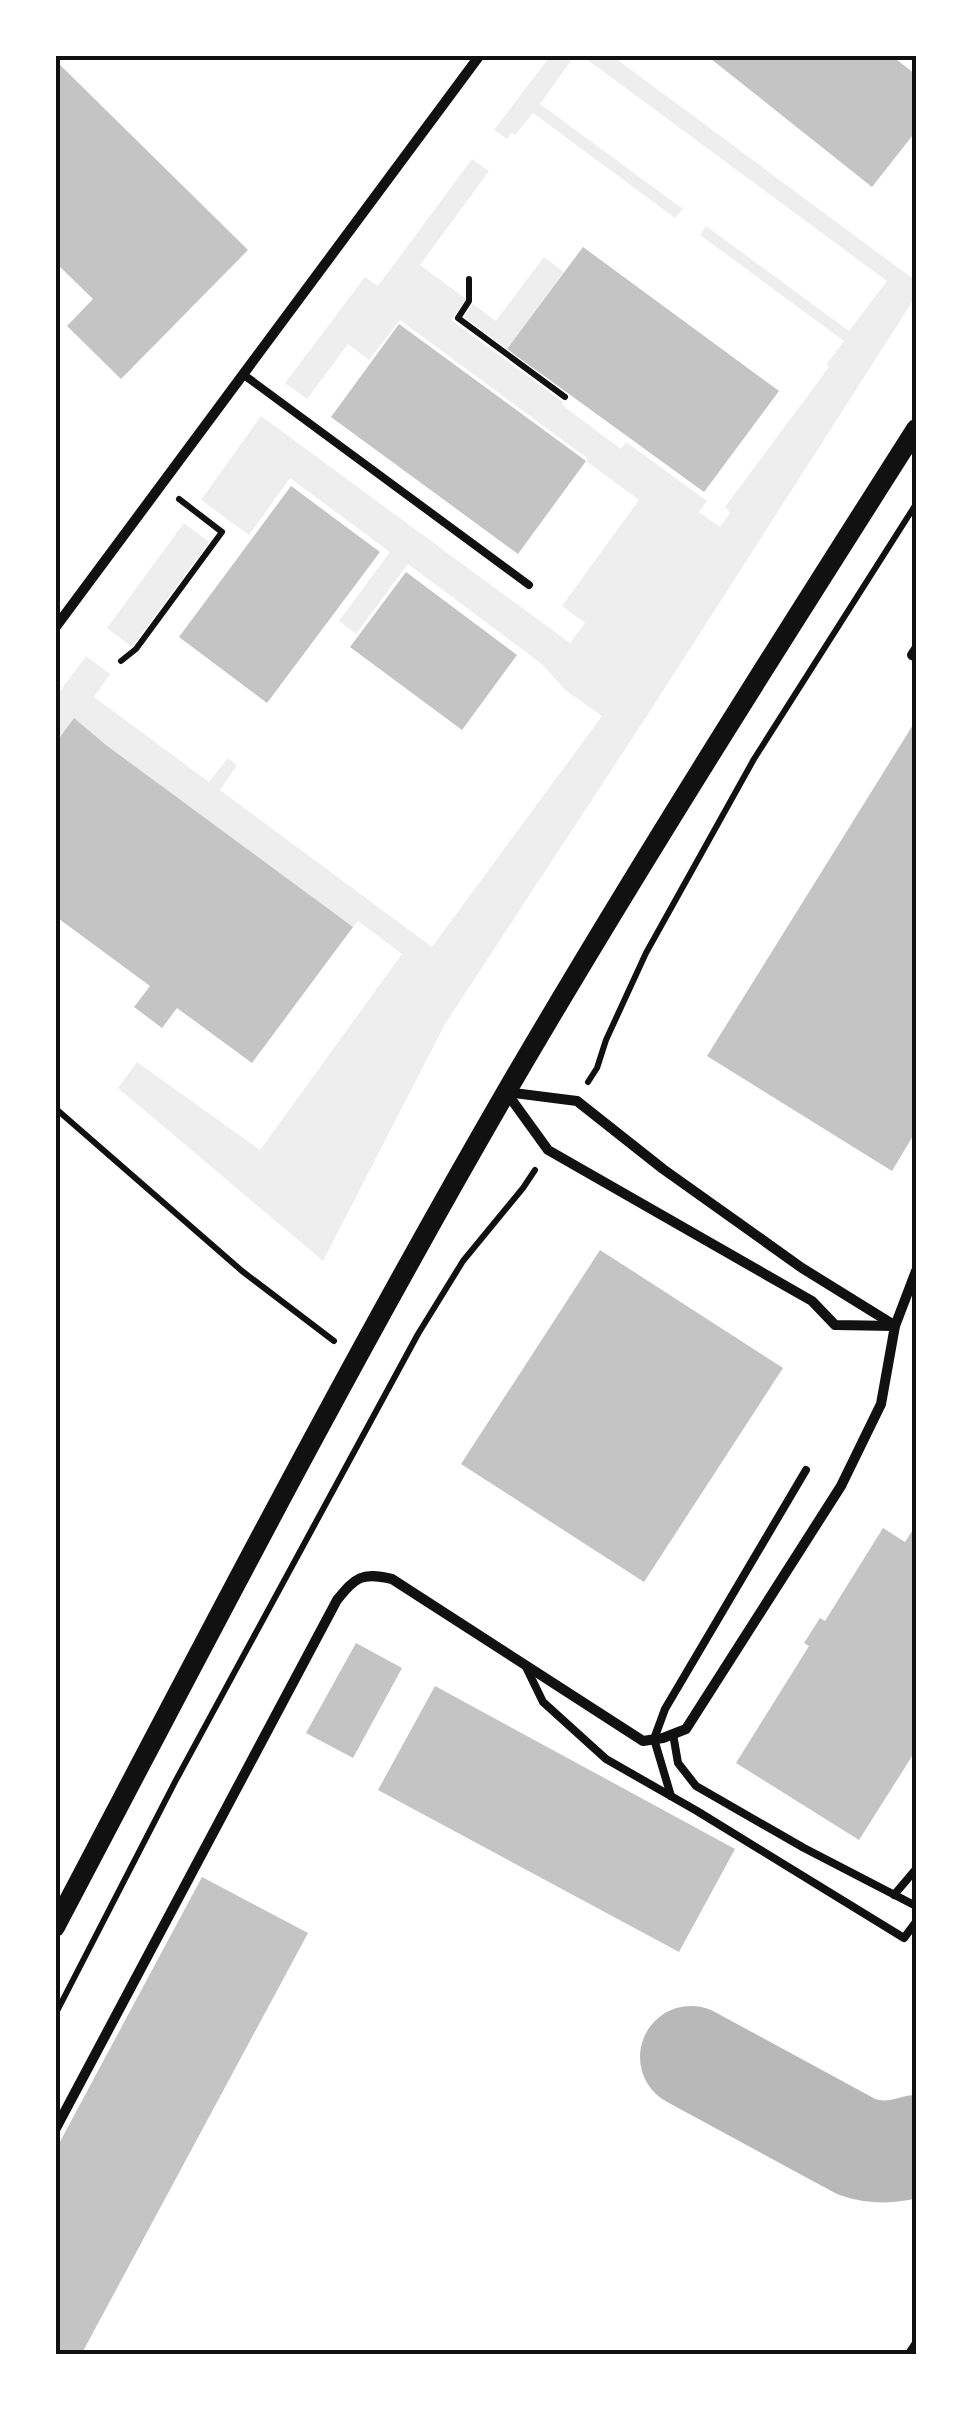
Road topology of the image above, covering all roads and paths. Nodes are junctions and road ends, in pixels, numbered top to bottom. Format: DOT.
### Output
graph roads {
  1 [pos="480,55"];
  2 [pos="469,279"];
  3 [pos="244,375"];
  4 [pos="565,397"];
  5 [pos="916,429"];
  6 [pos="916,504"];
  7 [pos="204,518"];
  8 [pos="529,584"];
  9 [pos="55,628"];
  10 [pos="916,649"];
  11 [pos="916,657"];
  12 [pos="121,661"];
  13 [pos="506,1092"];
  14 [pos="577,1101"];
  15 [pos="55,1108"];
  16 [pos="548,1150"];
  17 [pos="916,1271"];
  18 [pos="895,1326"];
  19 [pos="356,1357"];
  20 [pos="806,1470"];
  21 [pos="525,1664"];
  22 [pos="673,1734"];
  23 [pos="654,1740"];
  24 [pos="671,1796"];
  25 [pos="916,1869"];
  26 [pos="894,1895"];
  27 [pos="916,1906"];
  28 [pos="916,1922"];
  29 [pos="55,1927"];
  30 [pos="55,2015"];
  31 [pos="55,2130"];
  32 [pos="916,2343"];
  33 [pos="908,2355"];
  1 -- 3 [label="street"];
  2 -- 4 [label="path"];
  3 -- 8 [label="lane"];
  3 -- 9 [label="street"];
  5 -- 13 [label="main road"];
  6 -- 14 [label="path"];
  7 -- 12 [label="path"];
  10 -- 11 [label="street"];
  13 -- 14 [label="street"];
  13 -- 16 [label="street"];
  13 -- 19 [label="main road"];
  14 -- 18 [label="street"];
  15 -- 19 [label="path"];
  16 -- 18 [label="street"];
  16 -- 30 [label="path"];
  17 -- 18 [label="street"];
  18 -- 22 [label="street"];
  19 -- 29 [label="main road"];
  20 -- 23 [label="lane"];
  21 -- 23 [label="street"];
  21 -- 24 [label="lane"];
  21 -- 31 [label="street"];
  22 -- 23 [label="street"];
  22 -- 26 [label="lane"];
  23 -- 24 [label="lane"];
  24 -- 28 [label="lane"];
  25 -- 26 [label="lane"];
  26 -- 27 [label="lane"];
  32 -- 33 [label="lane"];
}
